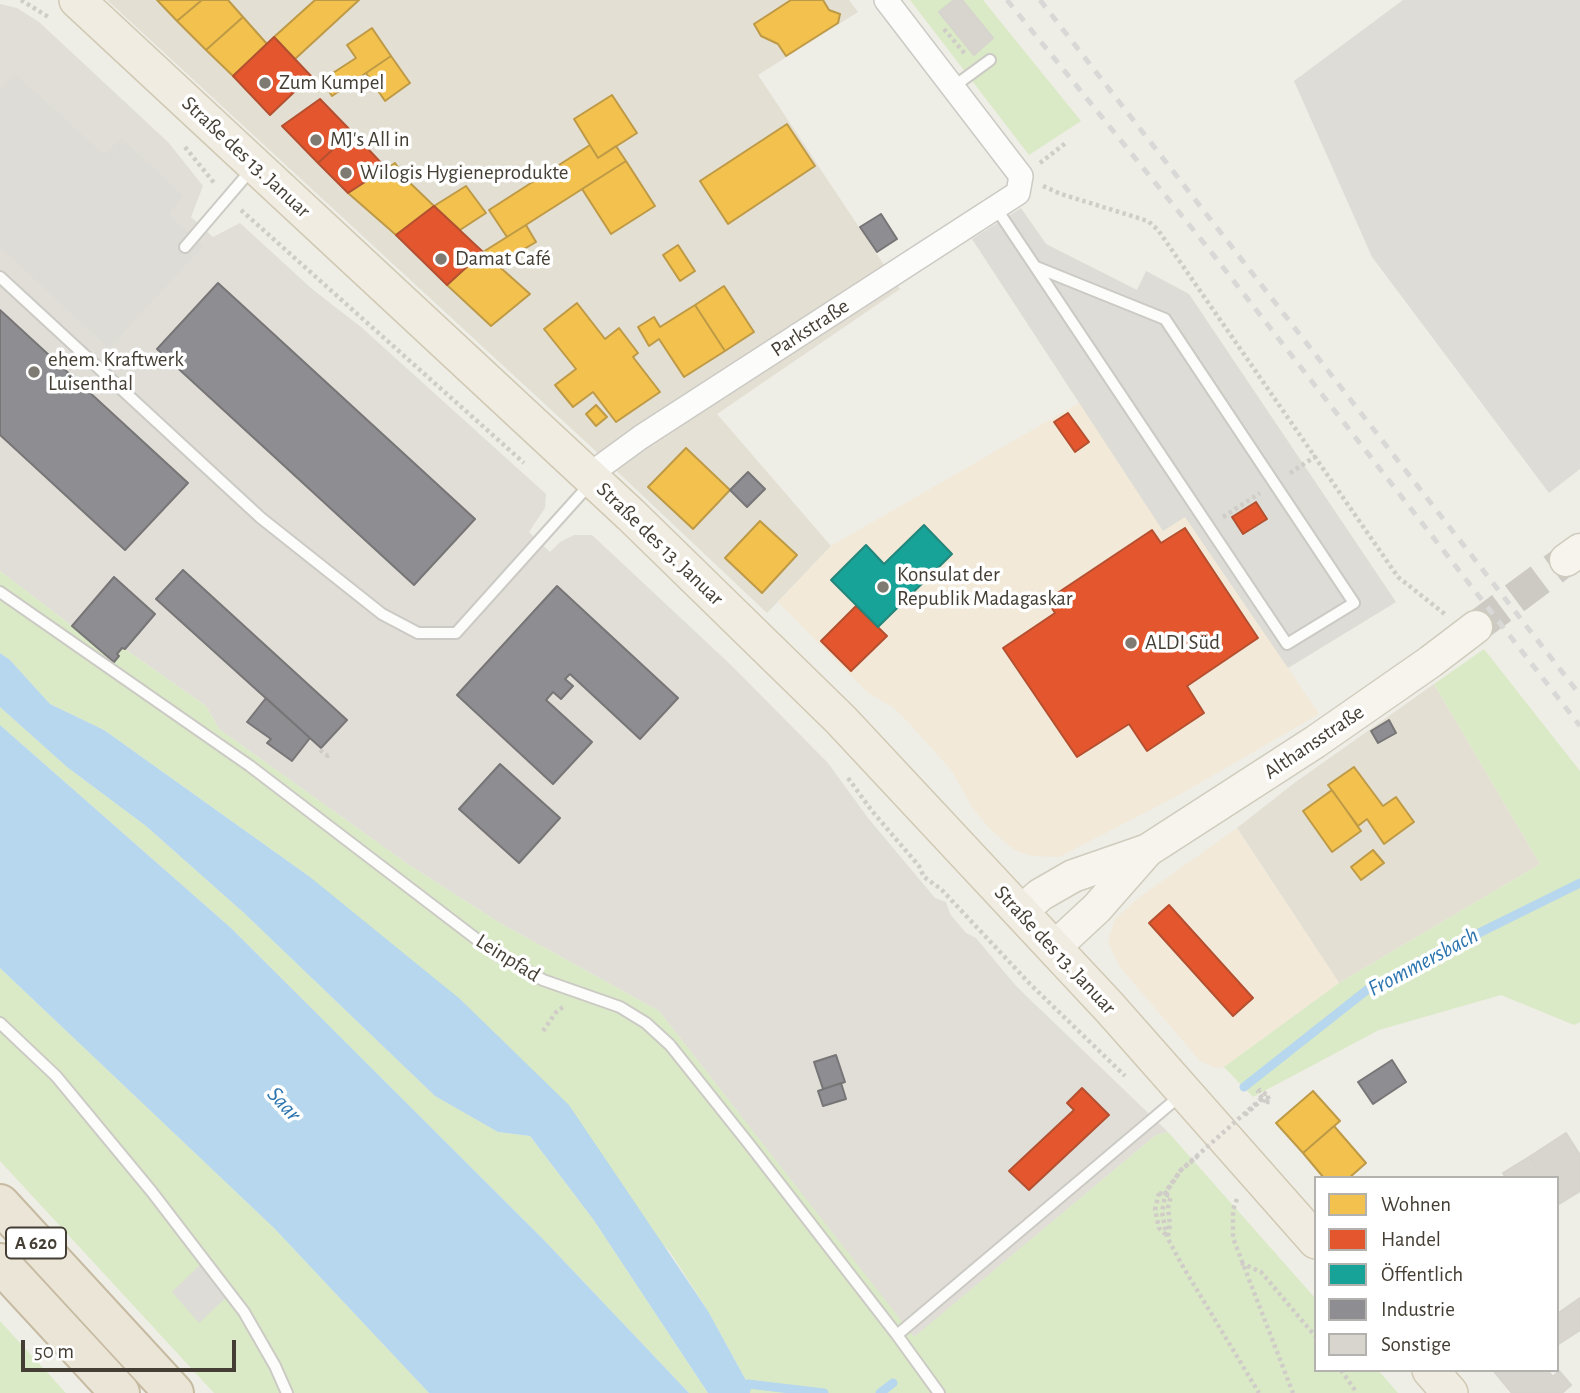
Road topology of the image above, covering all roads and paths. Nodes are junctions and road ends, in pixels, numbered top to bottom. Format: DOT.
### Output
graph roads {
  1 [pos="21,0"];
  2 [pos="886,0"];
  3 [pos="66,11"];
  4 [pos="937,21"];
  5 [pos="989,60"];
  6 [pos="978,69"];
  7 [pos="953,87"];
  8 [pos="1068,142"];
  9 [pos="183,145"];
  10 [pos="255,166"];
  11 [pos="1021,177"];
  12 [pos="228,198"];
  13 [pos="996,208"];
  14 [pos="185,247"];
  15 [pos="1036,267"];
  16 [pos="0,277"];
  17 [pos="531,469"];
  18 [pos="591,478"];
  19 [pos="0,592"];
  20 [pos="1470,632"];
  21 [pos="320,750"];
  22 [pos="329,754"];
  23 [pos="843,771"];
  24 [pos="1148,850"];
  25 [pos="1021,912"];
  26 [pos="1054,948"];
  27 [pos="551,1019"];
  28 [pos="0,1023"];
  29 [pos="543,1031"];
  30 [pos="1173,1102"];
  31 [pos="1244,1116"];
  32 [pos="1207,1136"];
  33 [pos="1181,1170"];
  34 [pos="1257,1174"];
  35 [pos="1166,1193"];
  36 [pos="0,1204"];
  37 [pos="1167,1237"];
  38 [pos="1314,1239"];
  39 [pos="0,1263"];
  40 [pos="1241,1263"];
  41 [pos="897,1335"];
  42 [pos="1314,1335"];
  43 [pos="1342,1372"];
  44 [pos="1432,1372"];
  45 [pos="120,1393"];
  46 [pos="174,1393"];
  47 [pos="287,1393"];
  48 [pos="939,1393"];
  49 [pos="1259,1393"];
  50 [pos="1293,1393"];
  51 [pos="1357,1393"];
  52 [pos="1450,1393"];
  1 -- 3 [label="path"];
  2 -- 7 [label="street"];
  3 -- 10 [label="main road, Straße des 13. Januar"];
  4 -- 6 [label="path"];
  5 -- 6 [label="lane"];
  6 -- 7 [label="lane"];
  7 -- 11 [label="street"];
  8 -- 11 [label="path"];
  9 -- 12 [label="path"];
  10 -- 12 [label="lane"];
  10 -- 18 [label="main road, Straße des 13. Januar"];
  11 -- 13 [label="street, Parkstraße"];
  11 -- 20 [label="path"];
  12 -- 14 [label="lane"];
  12 -- 17 [label="path"];
  13 -- 15 [label="lane"];
  13 -- 18 [label="street, Parkstraße"];
  15 -- 15 [label="lane"];
  16 -- 18 [label="lane"];
  18 -- 25 [label="main road, Straße des 13. Januar"];
  19 -- 41 [label="lane, Leinpfad"];
  20 -- 24 [label="street, Althansstraße"];
  21 -- 22 [label="path"];
  23 -- 30 [label="path"];
  24 -- 25 [label="street, Althansstraße"];
  24 -- 26 [label="street, Althansstraße"];
  25 -- 26 [label="main road, Straße des 13. Januar"];
  26 -- 30 [label="main road, Straße des 13. Januar"];
  27 -- 29 [label="path"];
  28 -- 47 [label="lane"];
  30 -- 32 [label="main road, Straße des 13. Januar"];
  30 -- 41 [label="lane"];
  31 -- 33 [label="path, bridge"];
  32 -- 33 [label="path"];
  32 -- 34 [label="main road, Straße des 13. Januar"];
  33 -- 35 [label="path"];
  34 -- 38 [label="main road, Straße des 13. Januar"];
  34 -- 40 [label="path"];
  35 -- 37 [label="path"];
  35 -- 37 [label="path"];
  35 -- 37 [label="path, bridge"];
  36 -- 46 [label="highway, A 620"];
  37 -- 49 [label="path"];
  39 -- 45 [label="highway, A 620"];
  40 -- 42 [label="path"];
  40 -- 50 [label="path"];
  41 -- 48 [label="lane, Leinpfad"];
  43 -- 51 [label="path"];
  44 -- 52 [label="main road"];
}
